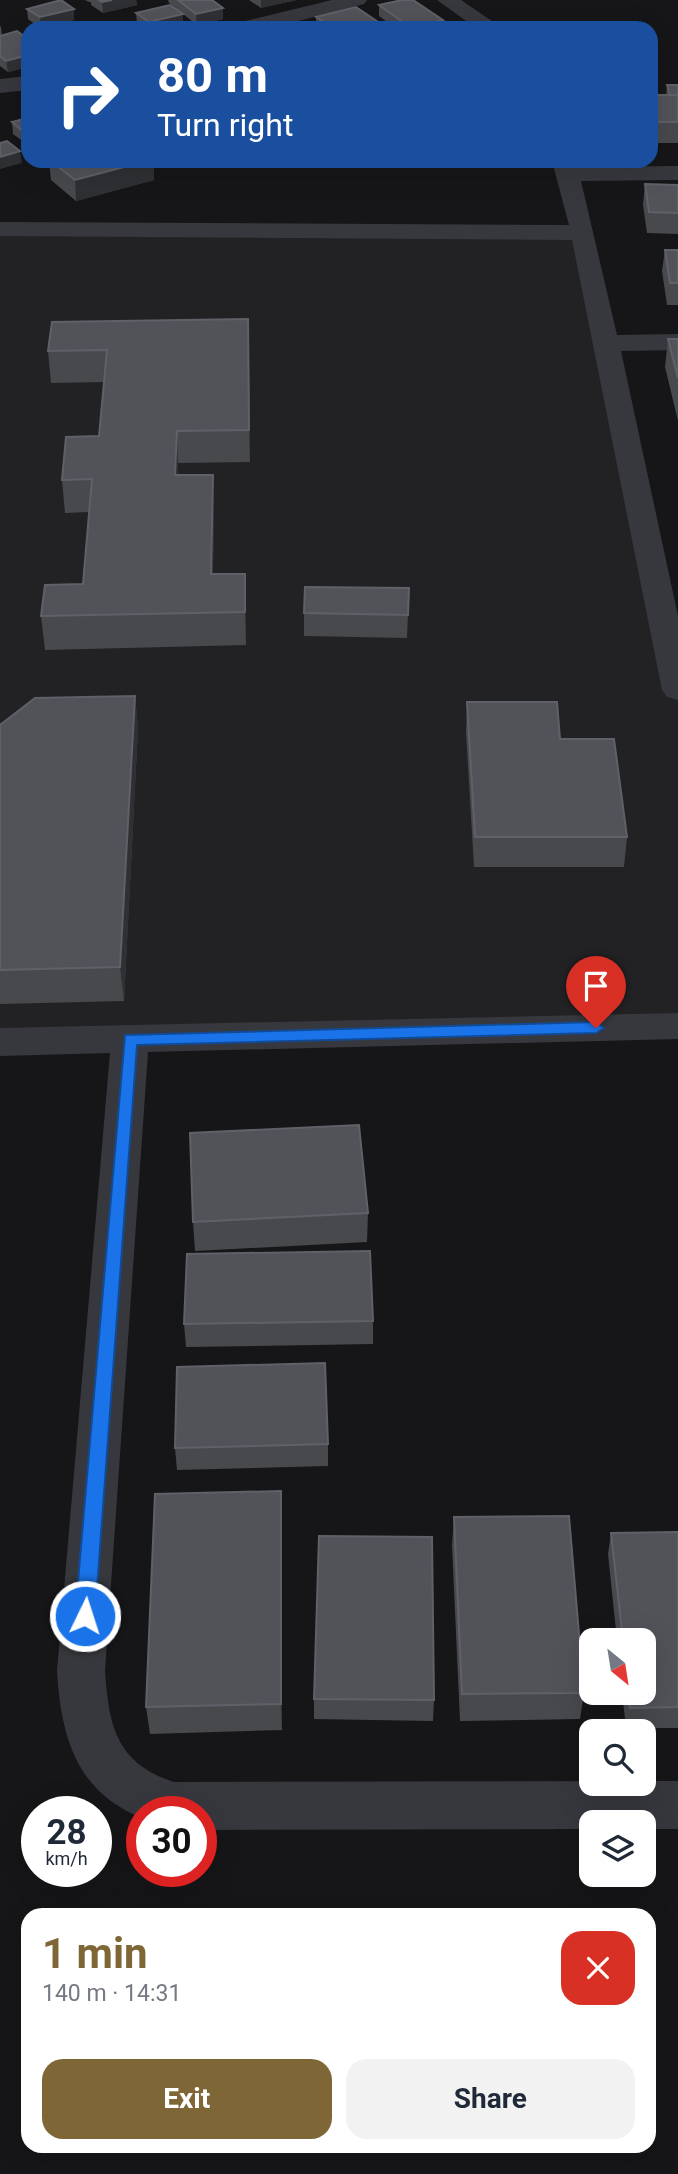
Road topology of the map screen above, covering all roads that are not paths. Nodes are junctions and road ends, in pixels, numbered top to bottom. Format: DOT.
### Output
graph roads {
  1 [pos="356,0"];
  2 [pos="447,0"];
  3 [pos="273,21"];
  4 [pos="480,21"];
  5 [pos="21,84"];
  6 [pos="0,86"];
  7 [pos="566,168"];
  8 [pos="678,173"];
  9 [pos="0,229"];
  10 [pos="583,233"];
  11 [pos="678,342"];
  12 [pos="606,343"];
  13 [pos="678,690"];
  14 [pos="678,1026"];
  15 [pos="130,1039"];
  16 [pos="0,1042"];
  17 [pos="678,1805"];
  1 -- 3 [label="street"];
  2 -- 4 [label="street"];
  5 -- 6 [label="street"];
  7 -- 8 [label="street"];
  7 -- 10 [label="street"];
  9 -- 10 [label="street"];
  10 -- 12 [label="street"];
  11 -- 12 [label="street"];
  12 -- 13 [label="street"];
  14 -- 15 [label="street"];
  15 -- 16 [label="street"];
  15 -- 17 [label="street"];
}
